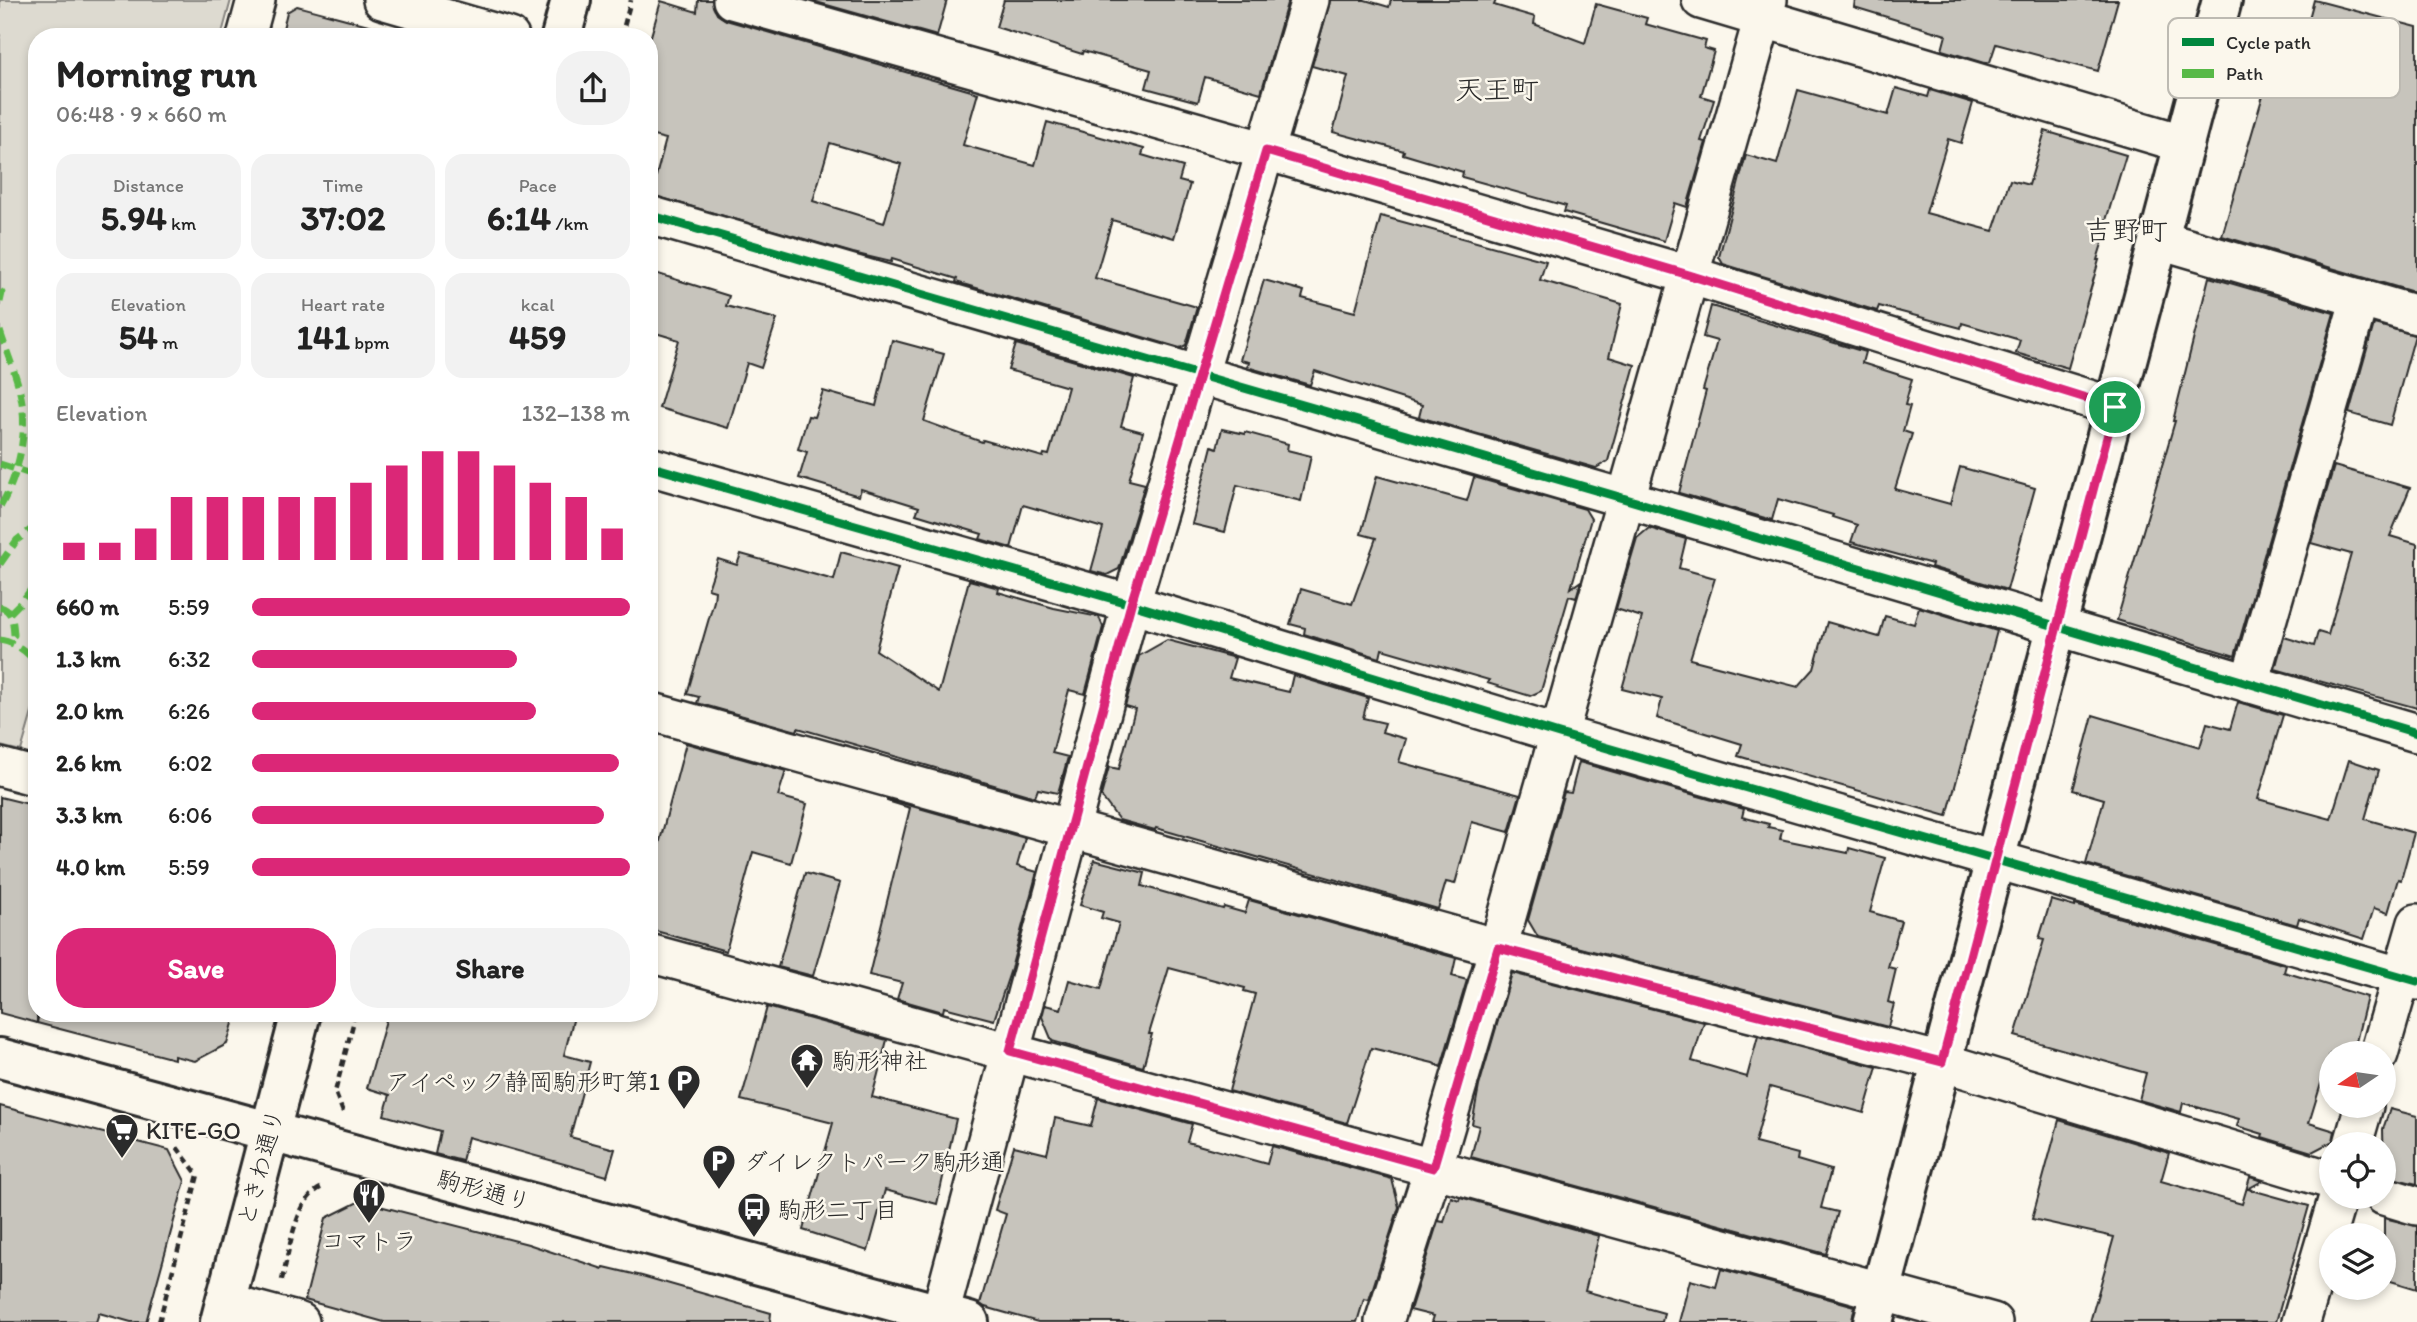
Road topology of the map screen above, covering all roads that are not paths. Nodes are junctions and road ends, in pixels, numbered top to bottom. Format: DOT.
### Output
graph roads {
  1 [pos="256,0"];
  2 [pos="382,0"];
  3 [pos="571,0"];
  4 [pos="732,0"];
  5 [pos="1310,0"];
  6 [pos="1701,0"];
  7 [pos="2222,0"];
  8 [pos="1766,9"];
  9 [pos="2217,18"];
  10 [pos="248,28"];
  11 [pos="479,28"];
  12 [pos="563,28"];
  13 [pos="2197,98"];
  14 [pos="2185,144"];
  15 [pos="1266,151"];
  16 [pos="658,218"];
  17 [pos="2160,240"];
  18 [pos="1689,275"];
  19 [pos="2360,298"];
  20 [pos="2417,315"];
  21 [pos="1199,375"];
  22 [pos="2115,407"];
  23 [pos="658,469"];
  24 [pos="1626,499"];
  25 [pos="1131,604"];
  26 [pos="2057,628"];
  27 [pos="2249,684"];
  28 [pos="658,714"];
  29 [pos="2417,733"];
  30 [pos="1559,734"];
  31 [pos="0,767"];
  32 [pos="28,775"];
  33 [pos="1070,828"];
  34 [pos="1995,860"];
  35 [pos="2417,923"];
  36 [pos="1498,948"];
  37 [pos="658,955"];
  38 [pos="2409,979"];
  39 [pos="299,1022"];
  40 [pos="2384,1041"];
  41 [pos="1010,1051"];
  42 [pos="0,1058"];
  43 [pos="1942,1062"];
  44 [pos="268,1132"];
  45 [pos="1433,1168"];
  46 [pos="2319,1176"];
  47 [pos="2396,1200"];
  48 [pos="2417,1206"];
  49 [pos="2334,1209"];
  50 [pos="1877,1306"];
  51 [pos="222,1312"];
  52 [pos="286,1318"];
  53 [pos="949,1319"];
  54 [pos="1384,1322"];
  55 [pos="1993,1322"];
  56 [pos="2301,1322"];
  1 -- 10 [label="street"];
  2 -- 11 [label="street"];
  3 -- 12 [label="street"];
  4 -- 15 [label="street"];
  5 -- 15 [label="street"];
  6 -- 8 [label="street"];
  7 -- 9 [label="street"];
  8 -- 14 [label="street"];
  8 -- 18 [label="street"];
  13 -- 14 [label="street"];
  14 -- 17 [label="street"];
  15 -- 18 [label="street"];
  15 -- 21 [label="street"];
  16 -- 21 [label="street"];
  17 -- 19 [label="street"];
  17 -- 22 [label="street"];
  18 -- 22 [label="street"];
  18 -- 24 [label="street"];
  19 -- 20 [label="street"];
  19 -- 27 [label="street"];
  21 -- 24 [label="street"];
  21 -- 25 [label="street"];
  22 -- 26 [label="street"];
  23 -- 25 [label="street"];
  24 -- 26 [label="street"];
  24 -- 30 [label="street"];
  25 -- 30 [label="street"];
  25 -- 33 [label="street"];
  26 -- 27 [label="street"];
  26 -- 34 [label="street"];
  27 -- 29 [label="street"];
  28 -- 33 [label="street"];
  30 -- 34 [label="street"];
  30 -- 36 [label="street"];
  31 -- 32 [label="street"];
  33 -- 36 [label="street"];
  33 -- 41 [label="street"];
  34 -- 38 [label="street"];
  34 -- 43 [label="street"];
  35 -- 38 [label="street"];
  36 -- 43 [label="street"];
  36 -- 45 [label="street"];
  37 -- 41 [label="street"];
  38 -- 40 [label="street"];
  39 -- 44 [label="street, ときわ通り"];
  41 -- 45 [label="street"];
  41 -- 53 [label="street"];
  42 -- 44 [label="street, 駒形通り"];
  43 -- 46 [label="street"];
  43 -- 50 [label="street"];
  44 -- 51 [label="street, ときわ通り"];
  44 -- 53 [label="street, 駒形通り"];
  45 -- 50 [label="street"];
  45 -- 54 [label="street"];
  47 -- 48 [label="street"];
  49 -- 56 [label="street"];
  50 -- 55 [label="street"];
  51 -- 52 [label="street"];
}
